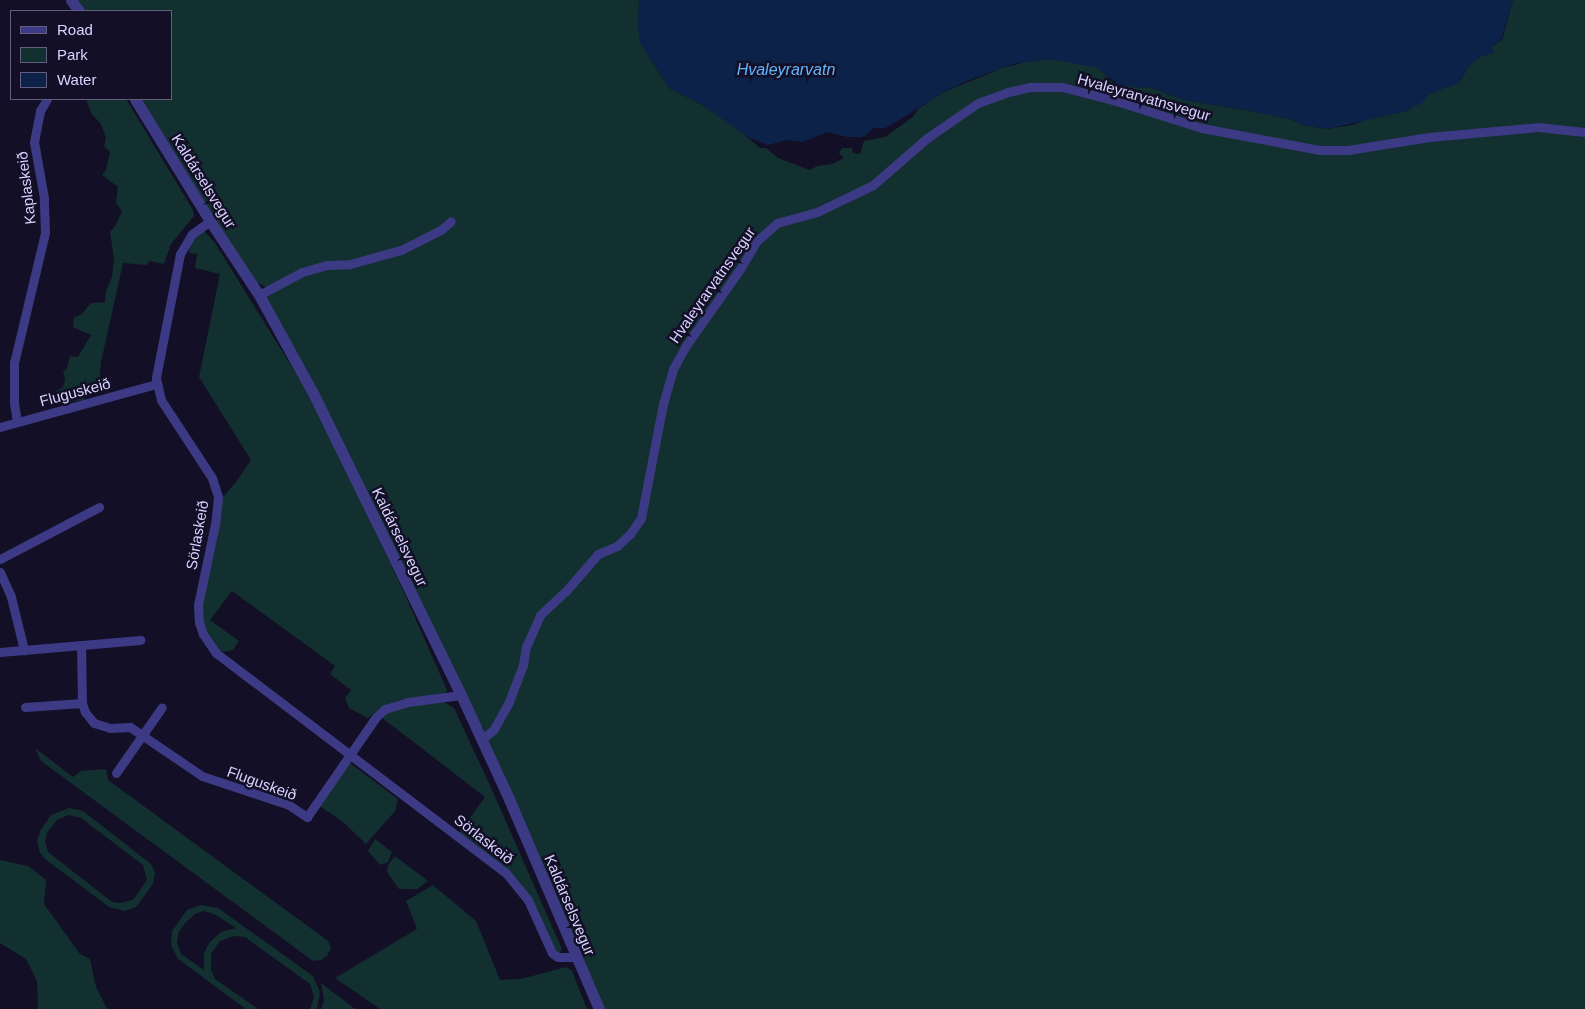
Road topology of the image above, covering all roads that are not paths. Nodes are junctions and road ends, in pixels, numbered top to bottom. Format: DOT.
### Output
graph roads {
  1 [pos="46,100"];
  2 [pos="136,100"];
  3 [pos="1585,132"];
  4 [pos="210,221"];
  5 [pos="451,221"];
  6 [pos="259,295"];
  7 [pos="156,384"];
  8 [pos="17,422"];
  9 [pos="0,427"];
  10 [pos="99,507"];
  11 [pos="0,559"];
  12 [pos="0,572"];
  13 [pos="140,640"];
  14 [pos="81,645"];
  15 [pos="24,650"];
  16 [pos="0,652"];
  17 [pos="461,695"];
  18 [pos="82,703"];
  19 [pos="25,707"];
  20 [pos="162,707"];
  21 [pos="142,736"];
  22 [pos="481,740"];
  23 [pos="350,754"];
  24 [pos="116,773"];
  25 [pos="576,956"];
  26 [pos="599,1009"];
  1 -- 8 [label="street, Kaplaskeið"];
  2 -- 4 [label="street, Kaldárselsvegur"];
  3 -- 22 [label="street, Hvaleyrarvatnsvegur"];
  4 -- 6 [label="street, Kaldárselsvegur"];
  4 -- 7 [label="street, Sörlaskeið"];
  5 -- 6 [label="street"];
  6 -- 17 [label="street, Kaldárselsvegur"];
  7 -- 8 [label="street, Fluguskeið"];
  7 -- 23 [label="street, Sörlaskeið"];
  8 -- 9 [label="street, Fluguskeið"];
  10 -- 11 [label="street"];
  12 -- 15 [label="street"];
  13 -- 14 [label="street"];
  14 -- 15 [label="street"];
  14 -- 18 [label="street"];
  15 -- 16 [label="street"];
  17 -- 22 [label="street, Kaldárselsvegur"];
  17 -- 23 [label="street"];
  18 -- 19 [label="street"];
  18 -- 21 [label="street, Fluguskeið"];
  20 -- 21 [label="street"];
  21 -- 23 [label="street, Fluguskeið"];
  21 -- 24 [label="street"];
  22 -- 25 [label="street, Kaldárselsvegur"];
  23 -- 25 [label="street, Sörlaskeið"];
  25 -- 26 [label="street, Kaldárselsvegur"];
}
